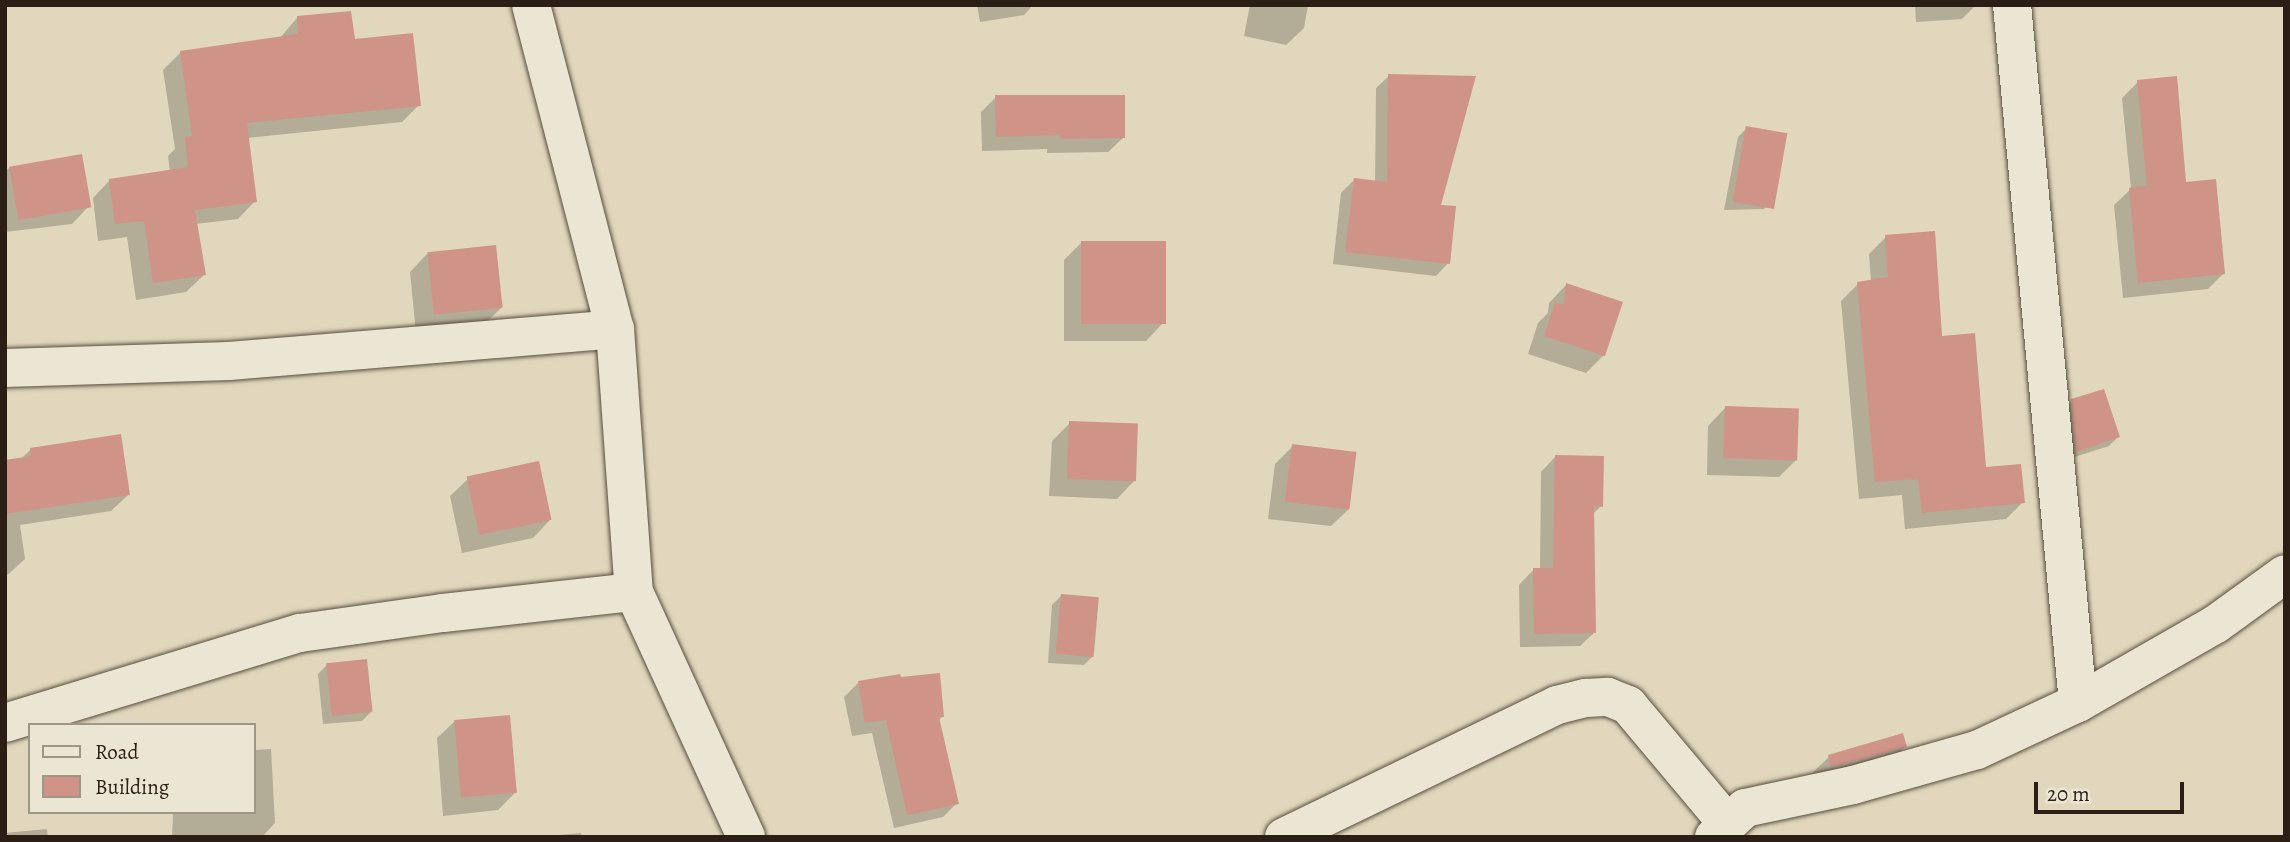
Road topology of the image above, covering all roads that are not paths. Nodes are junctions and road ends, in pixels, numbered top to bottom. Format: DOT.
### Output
graph roads {
  1 [pos="531,5"];
  2 [pos="2012,5"];
  3 [pos="615,329"];
  4 [pos="5,368"];
  5 [pos="2285,573"];
  6 [pos="634,592"];
  7 [pos="2078,703"];
  8 [pos="5,723"];
  9 [pos="1721,831"];
  10 [pos="746,837"];
  11 [pos="1284,837"];
  1 -- 3 [label="street"];
  2 -- 7 [label="street"];
  3 -- 4 [label="street"];
  3 -- 6 [label="street"];
  5 -- 7 [label="street"];
  6 -- 8 [label="street"];
  6 -- 10 [label="street"];
  7 -- 9 [label="street"];
  9 -- 11 [label="street"];
}
